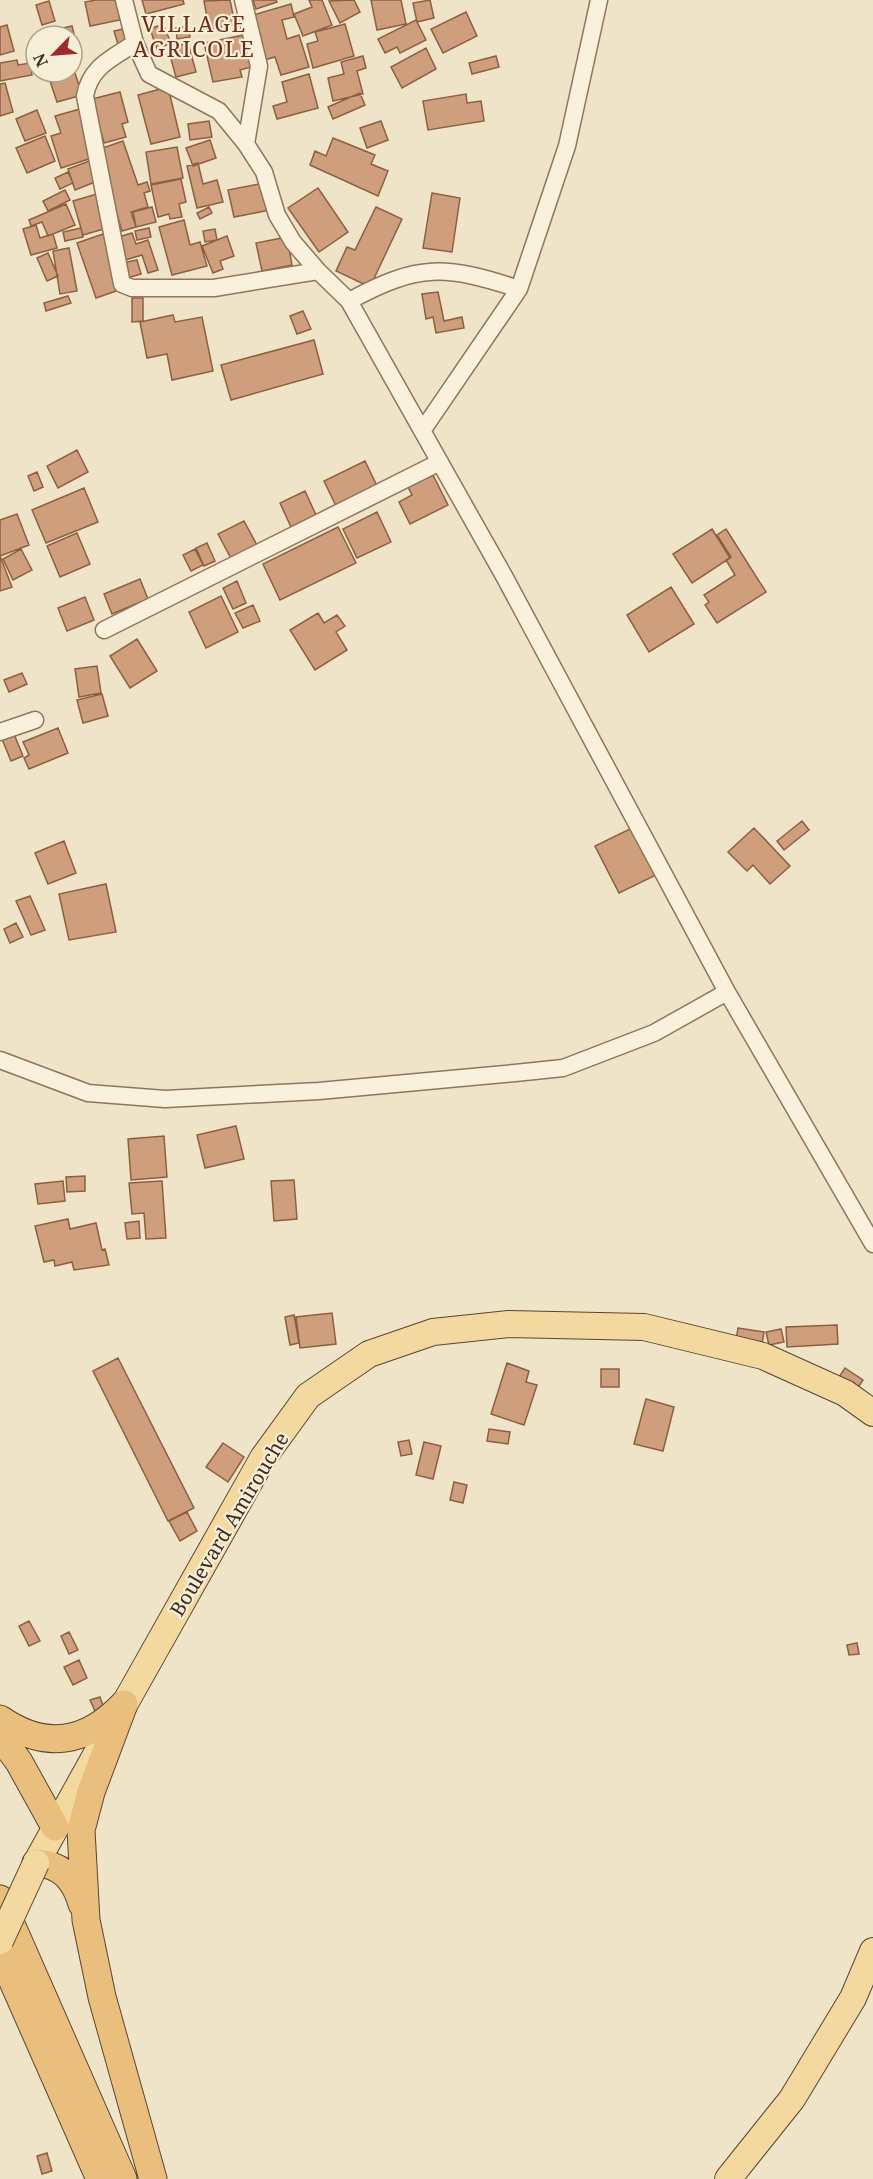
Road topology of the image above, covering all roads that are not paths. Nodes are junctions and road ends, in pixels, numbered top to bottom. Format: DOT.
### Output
graph roads {
  1 [pos="124,0"];
  2 [pos="243,0"];
  3 [pos="600,0"];
  4 [pos="135,43"];
  5 [pos="246,144"];
  6 [pos="318,271"];
  7 [pos="519,289"];
  8 [pos="349,301"];
  9 [pos="422,430"];
  10 [pos="440,462"];
  11 [pos="104,630"];
  12 [pos="35,720"];
  13 [pos="0,732"];
  14 [pos="727,992"];
  15 [pos="0,1060"];
  16 [pos="873,1244"];
  17 [pos="873,1413"];
  18 [pos="130,1694"];
  19 [pos="0,1719"];
  20 [pos="0,1736"];
  21 [pos="55,1827"];
  22 [pos="36,1863"];
  23 [pos="0,1899"];
  24 [pos="86,1920"];
  25 [pos="0,1941"];
  26 [pos="873,1951"];
  27 [pos="0,1952"];
  28 [pos="100,2179"];
  29 [pos="123,2179"];
  30 [pos="153,2179"];
  31 [pos="728,2179"];
  1 -- 4 [label="street"];
  2 -- 5 [label="street"];
  3 -- 7 [label="street"];
  4 -- 5 [label="street"];
  4 -- 6 [label="street"];
  5 -- 6 [label="street"];
  6 -- 8 [label="street"];
  7 -- 8 [label="street"];
  7 -- 9 [label="street"];
  8 -- 9 [label="street"];
  9 -- 10 [label="street"];
  10 -- 11 [label="street"];
  10 -- 14 [label="street"];
  12 -- 13 [label="street"];
  14 -- 15 [label="street"];
  14 -- 16 [label="street"];
  17 -- 18 [label="main road, Boulevard Amirouche"];
  18 -- 19 [label="highway"];
  18 -- 21 [label="main road, Boulevard Amirouche"];
  18 -- 24 [label="highway"];
  20 -- 21 [label="highway"];
  21 -- 22 [label="main road, Boulevard Amirouche"];
  22 -- 24 [label="highway"];
  22 -- 25 [label="main road, Boulevard Amirouche, bridge"];
  23 -- 29 [label="highway"];
  24 -- 30 [label="highway"];
  26 -- 31 [label="main road"];
  27 -- 28 [label="highway"];
}
